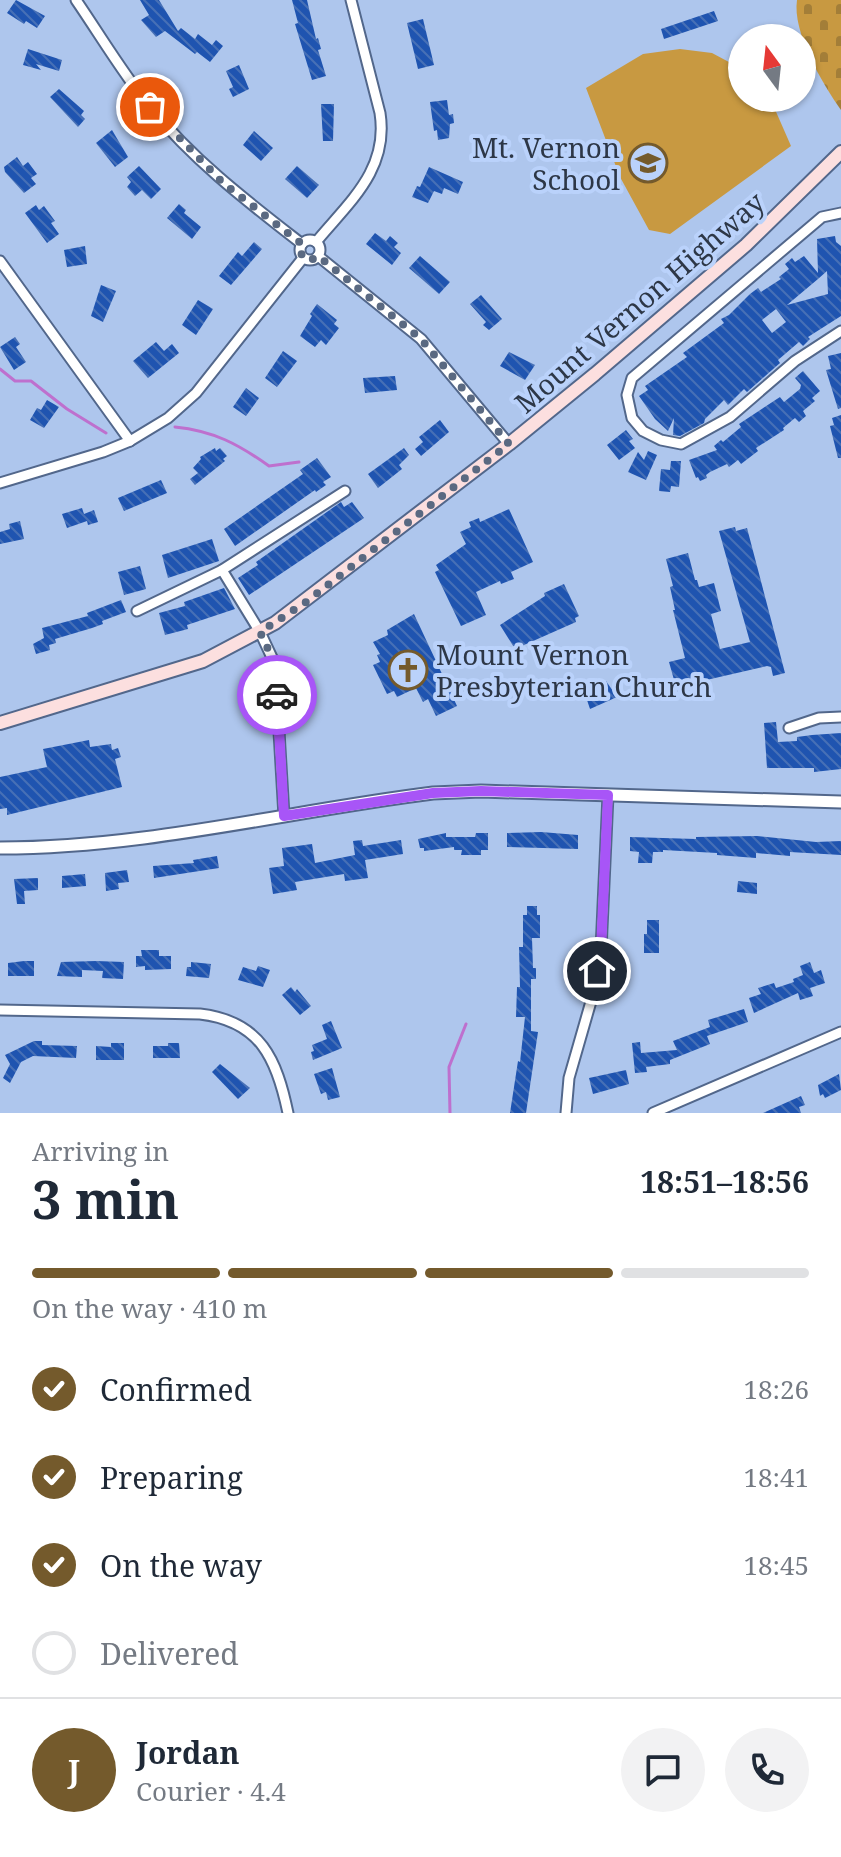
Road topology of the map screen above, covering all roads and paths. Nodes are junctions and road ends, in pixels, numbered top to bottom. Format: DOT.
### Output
graph roads {
  1 [pos="76,0"];
  2 [pos="351,0"];
  3 [pos="841,152"];
  4 [pos="841,213"];
  5 [pos="316,242"];
  6 [pos="302,244"];
  7 [pos="318,256"];
  8 [pos="303,258"];
  9 [pos="0,261"];
  10 [pos="841,331"];
  11 [pos="130,441"];
  12 [pos="509,444"];
  13 [pos="0,483"];
  14 [pos="345,491"];
  15 [pos="222,570"];
  16 [pos="137,611"];
  17 [pos="260,632"];
  18 [pos="841,717"];
  19 [pos="0,723"];
  20 [pos="789,728"];
  21 [pos="608,795"];
  22 [pos="841,802"];
  23 [pos="284,816"];
  24 [pos="0,848"];
  25 [pos="0,1010"];
  26 [pos="841,1032"];
  27 [pos="288,1113"];
  28 [pos="566,1113"];
  29 [pos="653,1113"];
  1 -- 6 [label="street"];
  2 -- 5 [label="street"];
  3 -- 12 [label="main road, Mount Vernon Highway"];
  4 -- 10 [label="street"];
  5 -- 6 [label="street"];
  5 -- 7 [label="street"];
  6 -- 8 [label="street"];
  7 -- 8 [label="street"];
  7 -- 12 [label="street"];
  8 -- 11 [label="street"];
  9 -- 11 [label="street"];
  11 -- 13 [label="street"];
  12 -- 17 [label="main road, Mount Vernon Highway"];
  14 -- 15 [label="street"];
  15 -- 16 [label="street"];
  15 -- 17 [label="street"];
  17 -- 19 [label="main road, Mount Vernon Highway"];
  17 -- 23 [label="street"];
  18 -- 20 [label="street"];
  21 -- 22 [label="street"];
  21 -- 23 [label="street"];
  21 -- 28 [label="street"];
  23 -- 24 [label="street"];
  25 -- 27 [label="street"];
  26 -- 29 [label="street"];
}
